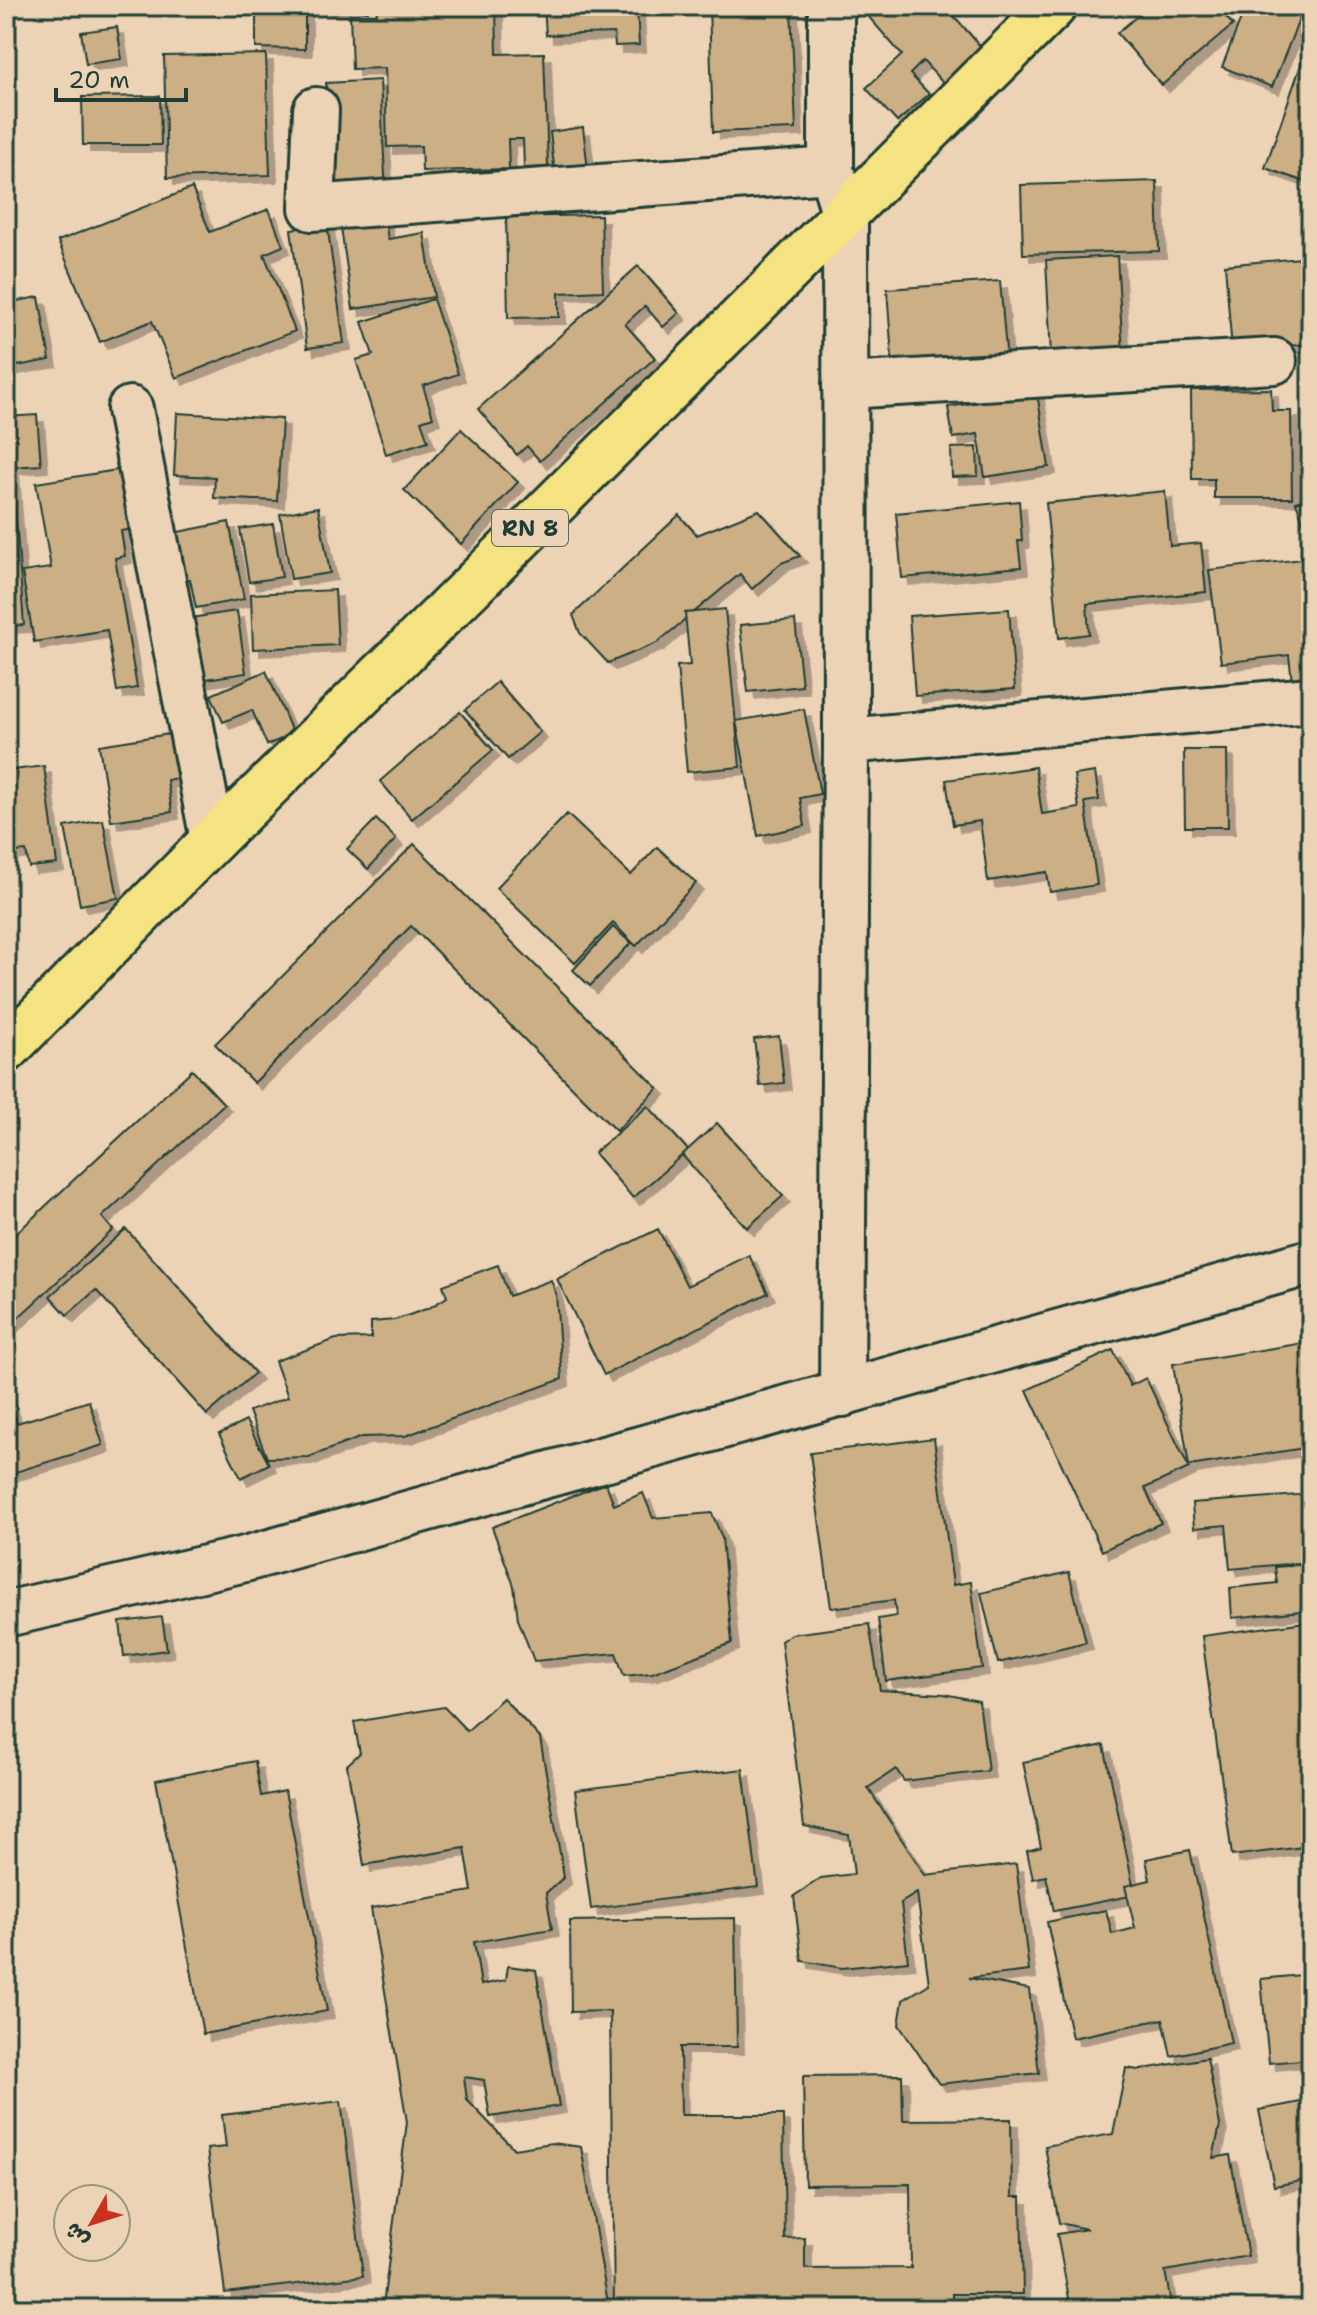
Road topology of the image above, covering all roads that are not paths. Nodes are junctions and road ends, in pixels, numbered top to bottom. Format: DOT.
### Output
graph roads {
  1 [pos="831,6"];
  2 [pos="1054,6"];
  3 [pos="316,110"];
  4 [pos="831,170"];
  5 [pos="845,215"];
  6 [pos="1274,361"];
  7 [pos="845,386"];
  8 [pos="130,409"];
  9 [pos="1311,700"];
  10 [pos="846,741"];
  11 [pos="213,840"];
  12 [pos="6,1050"];
  13 [pos="1311,1262"];
  14 [pos="842,1394"];
  15 [pos="6,1614"];
  1 -- 4 [label="street"];
  2 -- 5 [label="main road, RN 8"];
  3 -- 4 [label="street"];
  4 -- 5 [label="street"];
  5 -- 7 [label="street"];
  5 -- 11 [label="main road, RN 8"];
  6 -- 7 [label="street"];
  7 -- 10 [label="street"];
  8 -- 11 [label="street"];
  9 -- 10 [label="street"];
  10 -- 14 [label="street"];
  11 -- 12 [label="main road, RN 8"];
  13 -- 14 [label="street"];
  14 -- 15 [label="street"];
}
